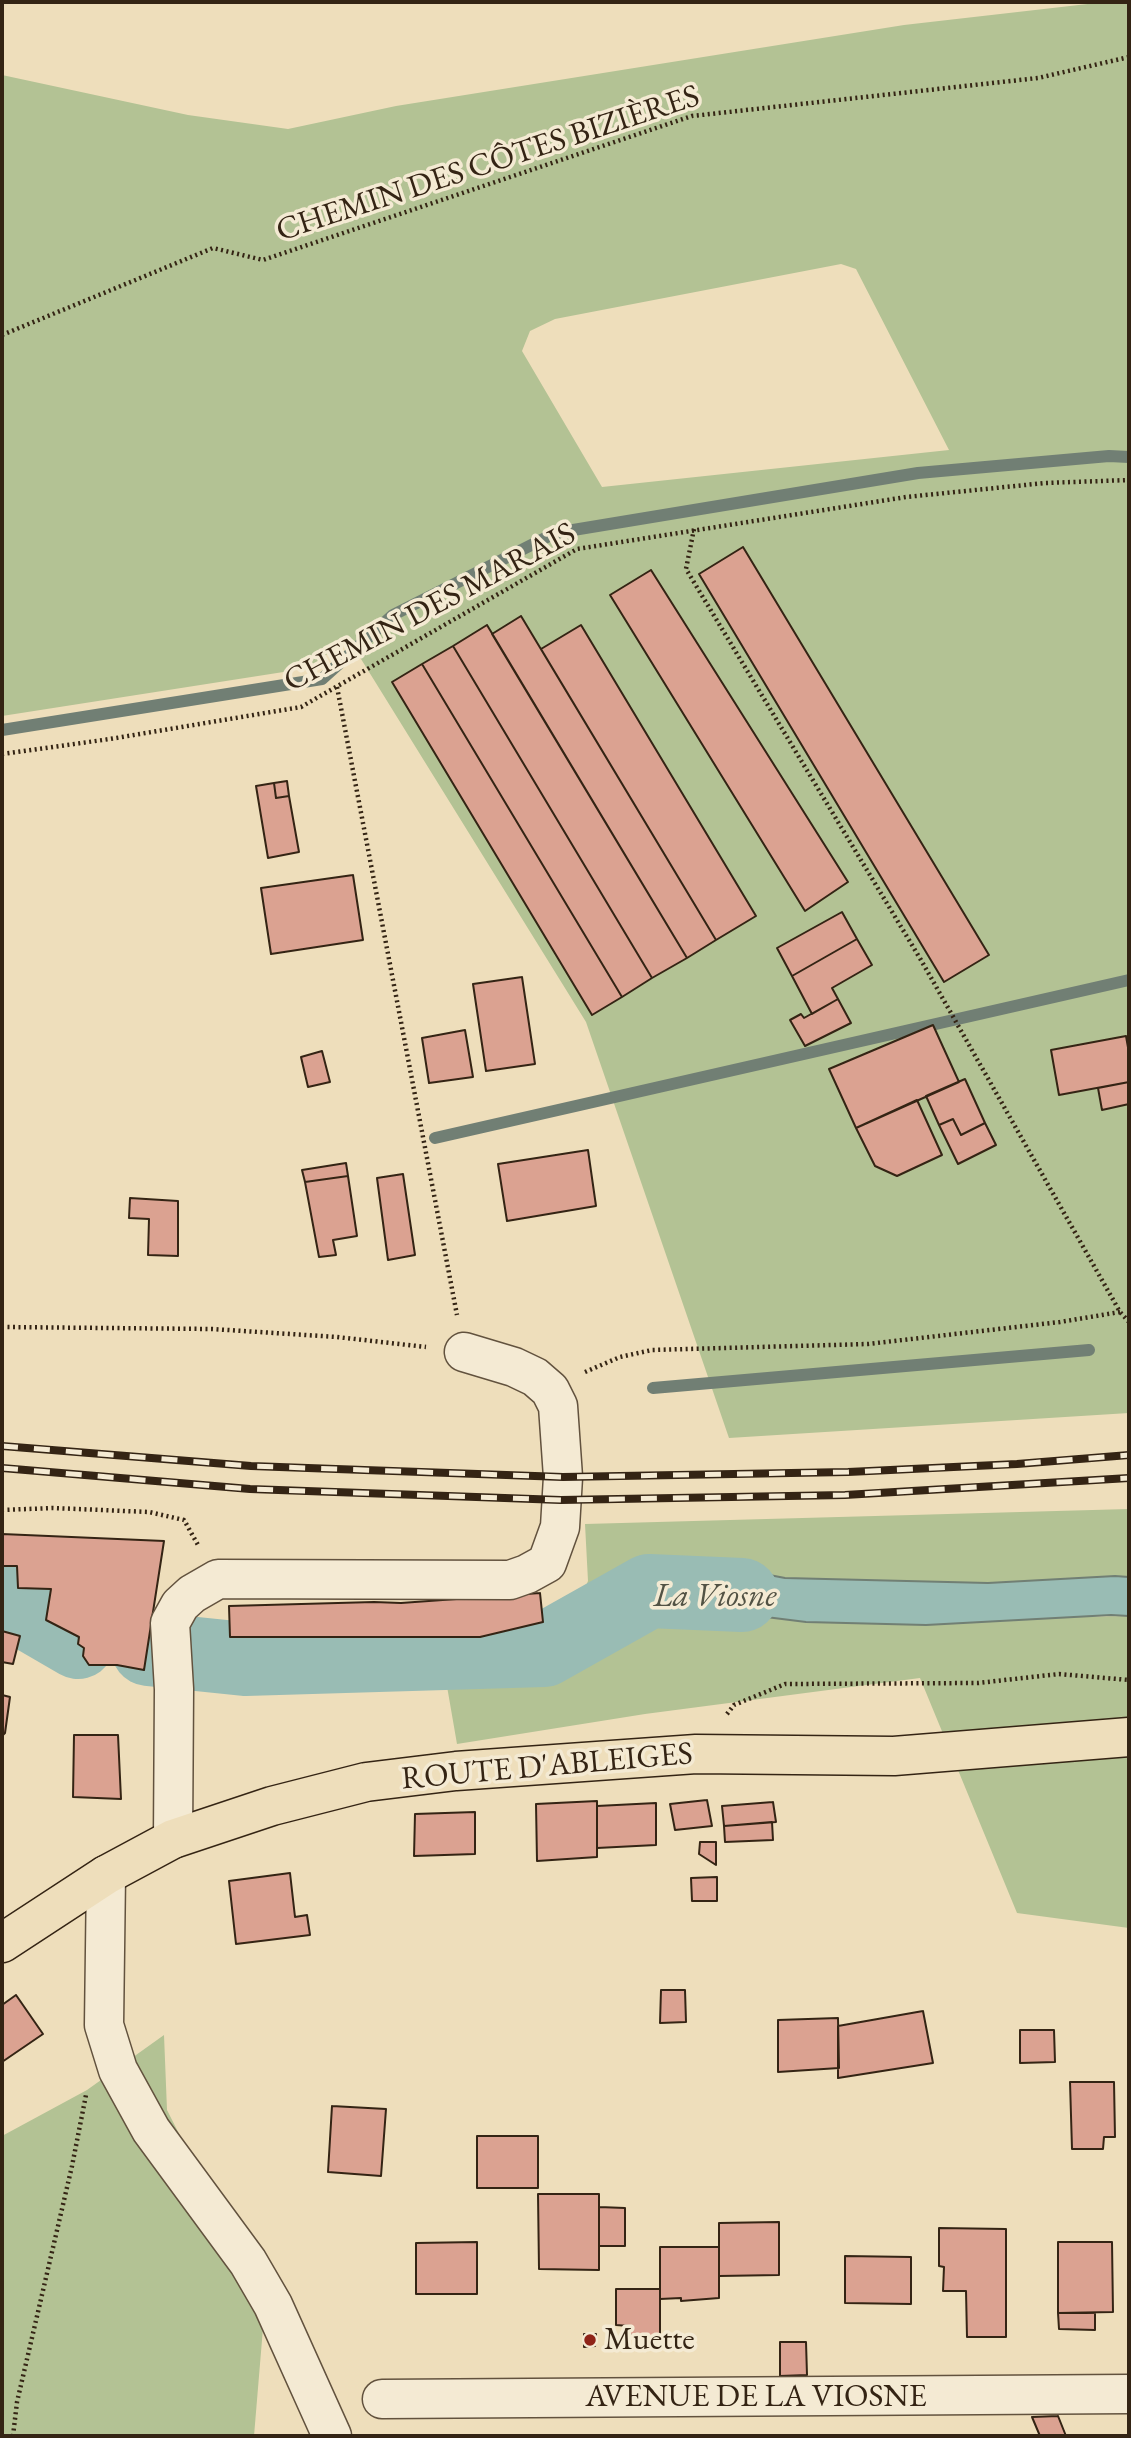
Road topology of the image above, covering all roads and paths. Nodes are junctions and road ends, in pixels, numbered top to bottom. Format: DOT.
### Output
graph roads {
  1 [pos="1129,57"];
  2 [pos="2,335"];
  3 [pos="1129,480"];
  4 [pos="694,529"];
  5 [pos="337,687"];
  6 [pos="2,754"];
  7 [pos="1120,1312"];
  8 [pos="1129,1322"];
  9 [pos="2,1327"];
  10 [pos="464,1352"];
  11 [pos="550,1390"];
  12 [pos="2,1510"];
  13 [pos="218,1579"];
  14 [pos="1129,1680"];
  15 [pos="1129,1737"];
  16 [pos="696,1754"];
  17 [pos="173,1839"];
  18 [pos="106,1875"];
  19 [pos="2,1943"];
  20 [pos="87,2090"];
  21 [pos="1129,2394"];
  22 [pos="382,2399"];
  23 [pos="13,2436"];
  24 [pos="332,2436"];
  1 -- 2 [label="path, CHEMIN DES CÔTES BIZIÈRES"];
  3 -- 4 [label="path, CHEMIN DES MARAIS"];
  4 -- 5 [label="path, CHEMIN DES MARAIS"];
  4 -- 7 [label="path"];
  5 -- 6 [label="path, CHEMIN DES MARAIS"];
  5 -- 10 [label="path"];
  7 -- 8 [label="path"];
  7 -- 11 [label="path"];
  9 -- 10 [label="path"];
  10 -- 11 [label="street"];
  11 -- 13 [label="street"];
  12 -- 13 [label="path"];
  13 -- 17 [label="street"];
  14 -- 16 [label="path"];
  15 -- 16 [label="main road, ROUTE D'ABLEIGES"];
  16 -- 17 [label="main road, ROUTE D'ABLEIGES"];
  17 -- 18 [label="main road, ROUTE D'ABLEIGES"];
  18 -- 19 [label="main road, ROUTE D'ABLEIGES"];
  18 -- 24 [label="street"];
  20 -- 23 [label="path"];
  21 -- 22 [label="street, AVENUE DE LA VIOSNE"];
}
